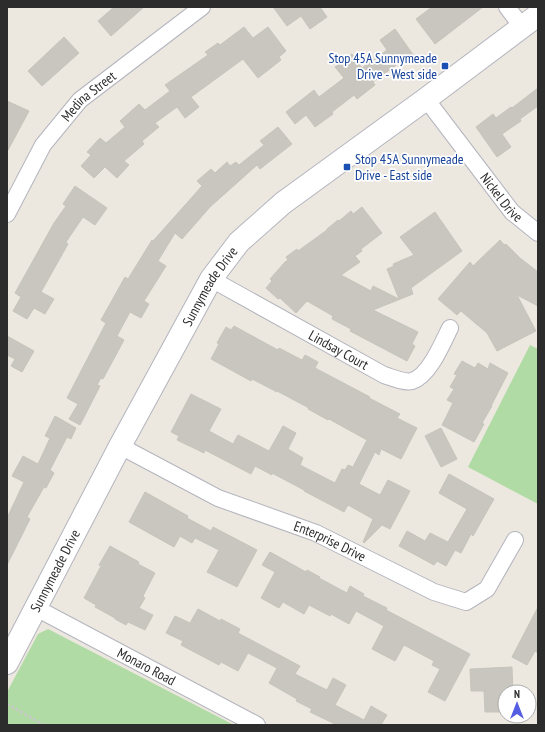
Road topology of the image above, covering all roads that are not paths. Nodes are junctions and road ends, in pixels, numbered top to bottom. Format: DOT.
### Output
graph roads {
  1 [pos="507,7"];
  2 [pos="192,10"];
  3 [pos="530,21"];
  4 [pos="426,99"];
  5 [pos="7,214"];
  6 [pos="538,232"];
  7 [pos="210,279"];
  8 [pos="450,328"];
  9 [pos="120,446"];
  10 [pos="515,540"];
  11 [pos="36,608"];
  12 [pos="7,663"];
  13 [pos="256,725"];
  1 -- 3 [label="street"];
  2 -- 5 [label="street, Medina Street"];
  3 -- 4 [label="street, Sunnymeade Drive"];
  4 -- 6 [label="street, Nickel Drive"];
  4 -- 7 [label="street, Sunnymeade Drive"];
  7 -- 8 [label="street, Lindsay Court"];
  7 -- 9 [label="street, Sunnymeade Drive"];
  9 -- 10 [label="street, Enterprise Drive"];
  9 -- 11 [label="street, Sunnymeade Drive"];
  11 -- 12 [label="street, Sunnymeade Drive"];
  11 -- 13 [label="street, Monaro Road"];
}
